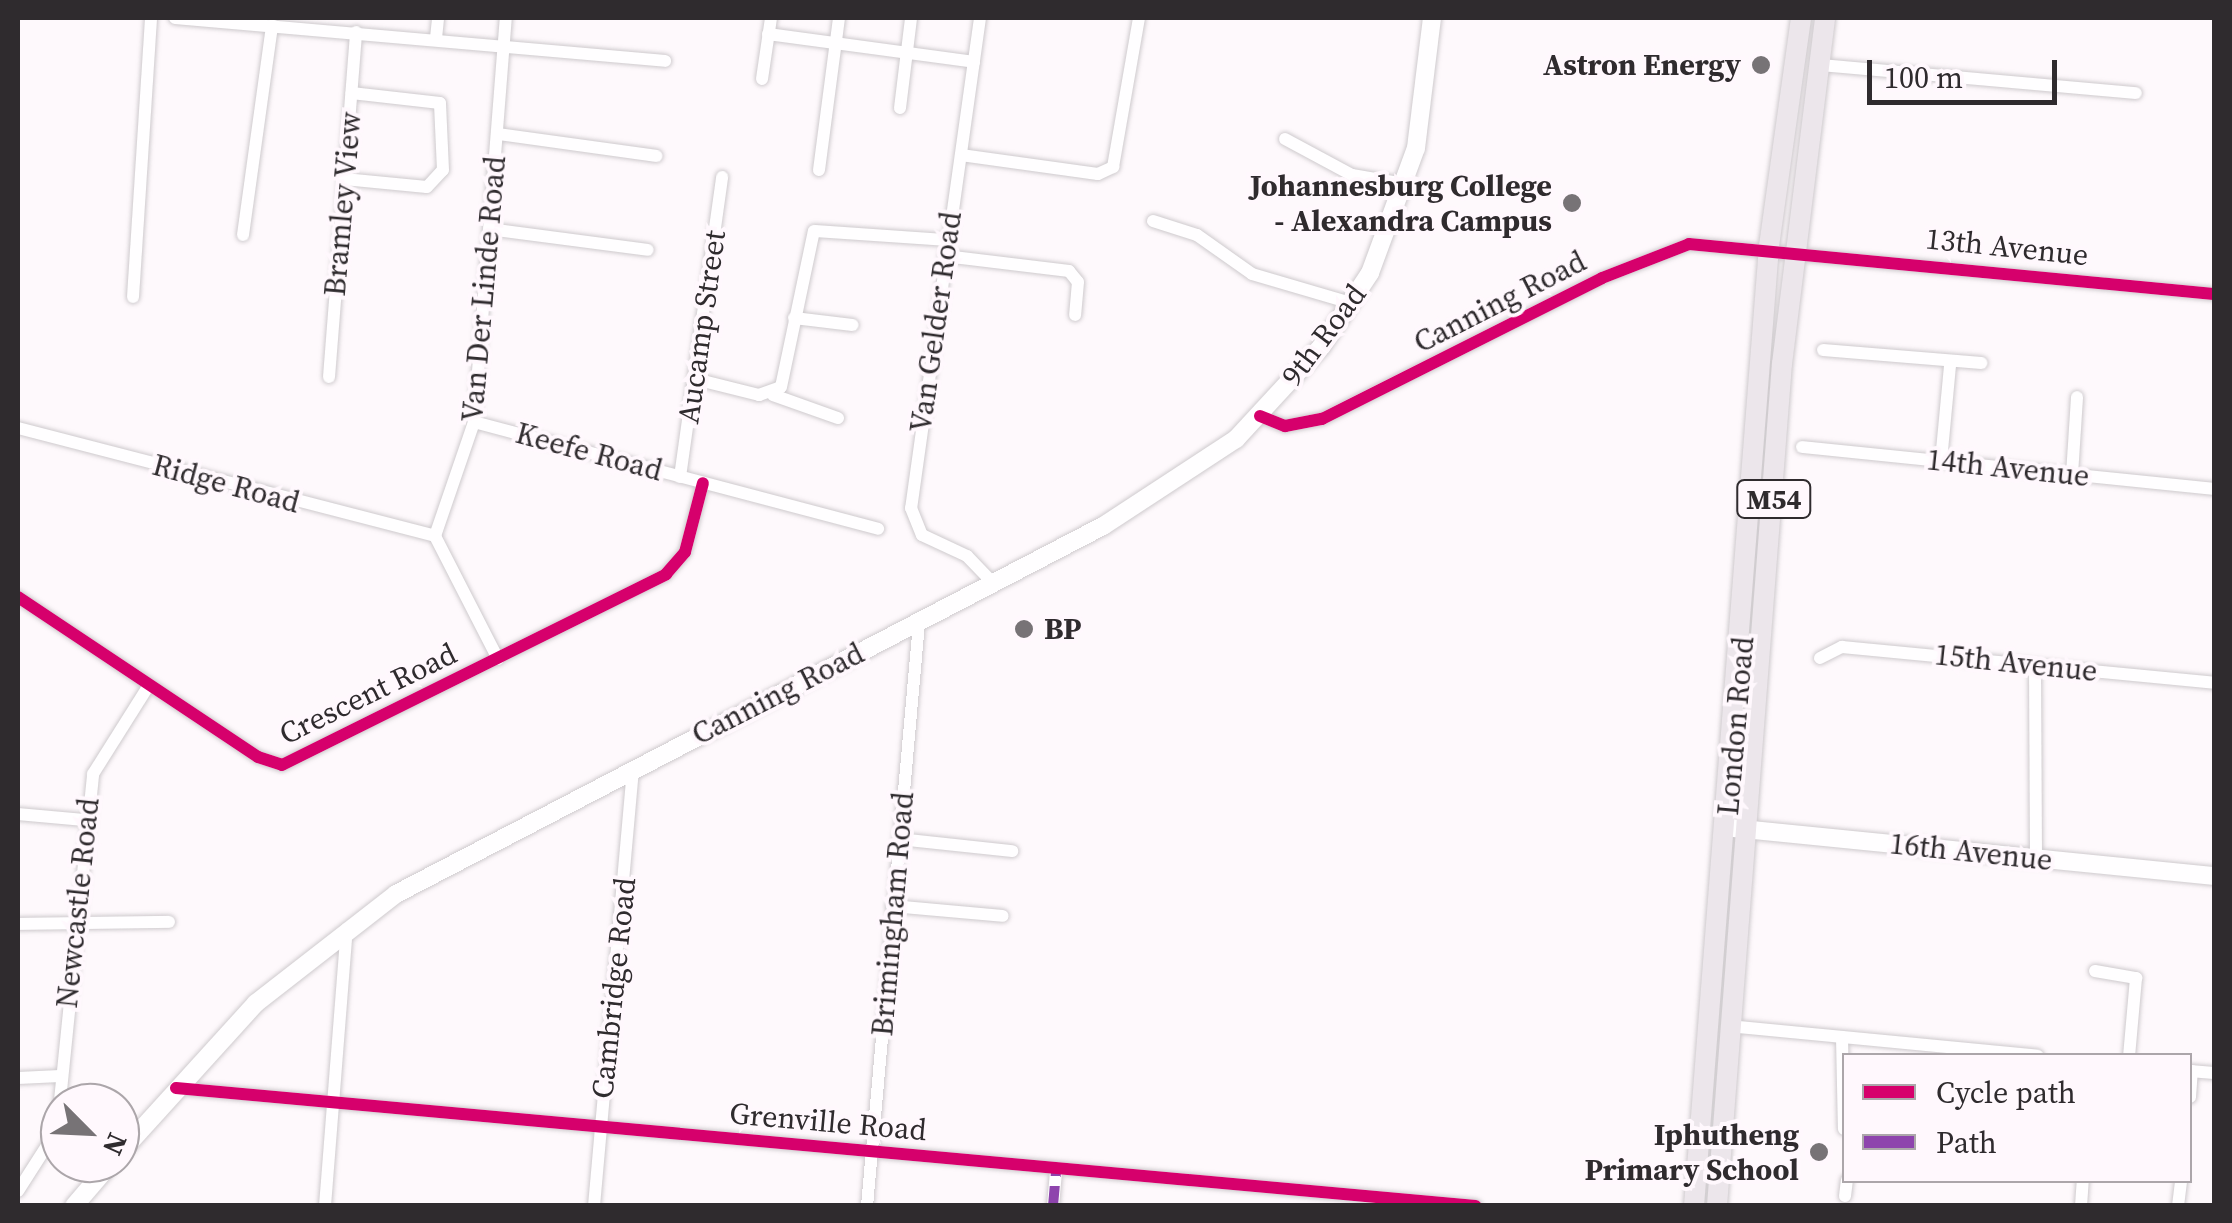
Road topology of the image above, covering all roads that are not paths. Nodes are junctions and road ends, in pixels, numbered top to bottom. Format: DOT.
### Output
graph roads {
  1 [pos="152,18"];
  2 [pos="175,18"];
  3 [pos="438,18"];
  4 [pos="506,18"];
  5 [pos="771,18"];
  6 [pos="839,18"];
  7 [pos="911,18"];
  8 [pos="980,18"];
  9 [pos="1139,18"];
  10 [pos="1432,18"];
  11 [pos="1802,18"];
  12 [pos="1825,18"];
  13 [pos="325,23"];
  14 [pos="272,25"];
  15 [pos="356,32"];
  16 [pos="768,34"];
  17 [pos="436,38"];
  18 [pos="504,42"];
  19 [pos="836,43"];
  20 [pos="907,52"];
  21 [pos="665,62"];
  22 [pos="974,62"];
  23 [pos="1821,64"];
  24 [pos="762,79"];
  25 [pos="352,92"];
  26 [pos="2136,94"];
  27 [pos="900,108"];
  28 [pos="498,134"];
  29 [pos="1285,139"];
  30 [pos="961,155"];
  31 [pos="656,156"];
  32 [pos="819,170"];
  33 [pos="722,176"];
  34 [pos="344,179"];
  35 [pos="1404,184"];
  36 [pos="1154,221"];
  37 [pos="489,229"];
  38 [pos="243,235"];
  39 [pos="946,240"];
  40 [pos="1769,246"];
  41 [pos="648,250"];
  42 [pos="1793,250"];
  43 [pos="944,256"];
  44 [pos="2214,294"];
  45 [pos="133,297"];
  46 [pos="1351,304"];
  47 [pos="1075,315"];
  48 [pos="794,318"];
  49 [pos="853,325"];
  50 [pos="1822,350"];
  51 [pos="1981,363"];
  52 [pos="1950,365"];
  53 [pos="328,377"];
  54 [pos="698,380"];
  55 [pos="774,395"];
  56 [pos="2078,397"];
  57 [pos="1260,416"];
  58 [pos="838,418"];
  59 [pos="474,422"];
  60 [pos="18,428"];
  61 [pos="1802,447"];
  62 [pos="1941,461"];
  63 [pos="2072,475"];
  64 [pos="680,477"];
  65 [pos="703,483"];
  66 [pos="2214,488"];
  67 [pos="878,529"];
  68 [pos="436,536"];
  69 [pos="994,584"];
  70 [pos="18,597"];
  71 [pos="919,623"];
  72 [pos="1820,658"];
  73 [pos="498,659"];
  74 [pos="2035,666"];
  75 [pos="2214,682"];
  76 [pos="149,685"];
  77 [pos="633,770"];
  78 [pos="18,814"];
  79 [pos="84,820"];
  80 [pos="1727,828"];
  81 [pos="1750,830"];
  82 [pos="899,840"];
  83 [pos="1012,850"];
  84 [pos="2036,858"];
  85 [pos="2214,876"];
  86 [pos="892,906"];
  87 [pos="1004,916"];
  88 [pos="75,918"];
  89 [pos="169,922"];
  90 [pos="18,924"];
  91 [pos="347,927"];
  92 [pos="2095,971"];
  93 [pos="1730,1026"];
  94 [pos="1842,1036"];
  95 [pos="1842,1053"];
  96 [pos="2009,1053"];
  97 [pos="2129,1053"];
  98 [pos="60,1076"];
  99 [pos="18,1078"];
  100 [pos="176,1088"];
  101 [pos="335,1103"];
  102 [pos="601,1128"];
  103 [pos="140,1129"];
  104 [pos="871,1150"];
  105 [pos="1056,1168"];
  106 [pos="94,1183"];
  107 [pos="1847,1183"];
  108 [pos="18,1191"];
  109 [pos="1846,1196"];
  110 [pos="1416,1203"];
  111 [pos="74,1206"];
  112 [pos="324,1206"];
  113 [pos="594,1206"];
  114 [pos="867,1206"];
  115 [pos="1054,1206"];
  116 [pos="1476,1206"];
  117 [pos="1694,1206"];
  118 [pos="1717,1206"];
  1 -- 45 [label="street"];
  2 -- 14 [label="street"];
  3 -- 17 [label="street"];
  4 -- 18 [label="street, Van Der Linde Road"];
  5 -- 16 [label="street"];
  6 -- 19 [label="street"];
  7 -- 20 [label="street"];
  8 -- 22 [label="street, Van Gelder Road"];
  9 -- 30 [label="street"];
  10 -- 35 [label="main road, 9th Road"];
  11 -- 40 [label="main road, M54"];
  12 -- 23 [label="main road, M54"];
  13 -- 14 [label="street"];
  13 -- 15 [label="street"];
  14 -- 38 [label="street"];
  15 -- 17 [label="street"];
  15 -- 25 [label="street, Bramley View"];
  16 -- 19 [label="street"];
  16 -- 24 [label="street"];
  17 -- 18 [label="street"];
  18 -- 21 [label="street"];
  18 -- 28 [label="street, Van Der Linde Road"];
  19 -- 20 [label="street"];
  19 -- 32 [label="street"];
  20 -- 22 [label="street"];
  20 -- 27 [label="street"];
  22 -- 30 [label="street, Van Gelder Road"];
  23 -- 26 [label="street"];
  23 -- 42 [label="main road, M54"];
  25 -- 34 [label="street, Bramley View"];
  25 -- 34 [label="street"];
  28 -- 31 [label="street"];
  28 -- 37 [label="street, Van Der Linde Road"];
  29 -- 35 [label="street"];
  30 -- 39 [label="street, Van Gelder Road"];
  33 -- 54 [label="street, Aucamp Street"];
  34 -- 53 [label="street, Bramley View"];
  35 -- 46 [label="main road, 9th Road"];
  36 -- 46 [label="street"];
  37 -- 41 [label="street"];
  37 -- 59 [label="street, Van Der Linde Road"];
  39 -- 43 [label="street, Van Gelder Road"];
  39 -- 48 [label="street"];
  40 -- 42 [label="street, Canning Road"];
  40 -- 57 [label="street, Canning Road"];
  40 -- 80 [label="main road, London Road / M54"];
  42 -- 44 [label="street, 13th Avenue"];
  42 -- 81 [label="main road, London Road / M54"];
  43 -- 47 [label="street"];
  43 -- 69 [label="street, Van Gelder Road"];
  46 -- 57 [label="main road, 9th Road"];
  48 -- 49 [label="street"];
  48 -- 55 [label="street"];
  50 -- 52 [label="street"];
  51 -- 52 [label="street"];
  52 -- 62 [label="street"];
  54 -- 55 [label="street"];
  54 -- 64 [label="street, Aucamp Street"];
  55 -- 58 [label="street"];
  56 -- 63 [label="street"];
  57 -- 69 [label="main road, Canning Road"];
  59 -- 64 [label="street, Keefe Road"];
  59 -- 68 [label="street, Van Der Linde Road"];
  60 -- 68 [label="street, Ridge Road"];
  61 -- 62 [label="street, 14th Avenue"];
  62 -- 63 [label="street, 14th Avenue"];
  63 -- 66 [label="street, 14th Avenue"];
  64 -- 65 [label="street, Keefe Road"];
  65 -- 67 [label="street, Keefe Road"];
  65 -- 73 [label="street, Crescent Road"];
  68 -- 73 [label="street"];
  69 -- 71 [label="main road, Canning Road"];
  70 -- 76 [label="street, Crescent Road"];
  71 -- 77 [label="main road, Canning Road"];
  71 -- 82 [label="street, Brimingham Road"];
  72 -- 74 [label="street, 15th Avenue"];
  73 -- 76 [label="street, Crescent Road"];
  74 -- 75 [label="street, 15th Avenue"];
  74 -- 84 [label="street"];
  76 -- 79 [label="street, Newcastle Road"];
  77 -- 91 [label="main road, Canning Road"];
  77 -- 102 [label="street, Cambridge Road"];
  78 -- 79 [label="street"];
  79 -- 88 [label="street, Newcastle Road"];
  80 -- 81 [label="main road, 16th Avenue"];
  80 -- 117 [label="main road, London Road / M54"];
  81 -- 84 [label="main road, 16th Avenue"];
  81 -- 93 [label="main road, London Road / M54"];
  82 -- 83 [label="street"];
  82 -- 86 [label="street, Brimingham Road"];
  84 -- 85 [label="main road, 16th Avenue"];
  86 -- 87 [label="street"];
  86 -- 104 [label="street, Brimingham Road"];
  88 -- 89 [label="street"];
  88 -- 90 [label="street"];
  88 -- 98 [label="street, Newcastle Road"];
  91 -- 100 [label="main road, Canning Road"];
  91 -- 101 [label="street"];
  92 -- 97 [label="street"];
  93 -- 94 [label="street"];
  93 -- 118 [label="main road, London Road / M54"];
  94 -- 95 [label="street"];
  94 -- 96 [label="street"];
  98 -- 99 [label="street"];
  98 -- 108 [label="street, Newcastle Road"];
  100 -- 101 [label="street, Grenville Road"];
  100 -- 103 [label="main road, Canning Road"];
  101 -- 102 [label="street, Grenville Road"];
  101 -- 112 [label="street"];
  102 -- 104 [label="street, Grenville Road"];
  102 -- 113 [label="street, Cambridge Road"];
  104 -- 105 [label="street, Grenville Road"];
  104 -- 114 [label="street, Brimingham Road"];
  105 -- 110 [label="street, Grenville Road"];
  105 -- 115 [label="street"];
  106 -- 111 [label="main road"];
  107 -- 109 [label="street"];
  110 -- 116 [label="street, Grenville Road"];
}
